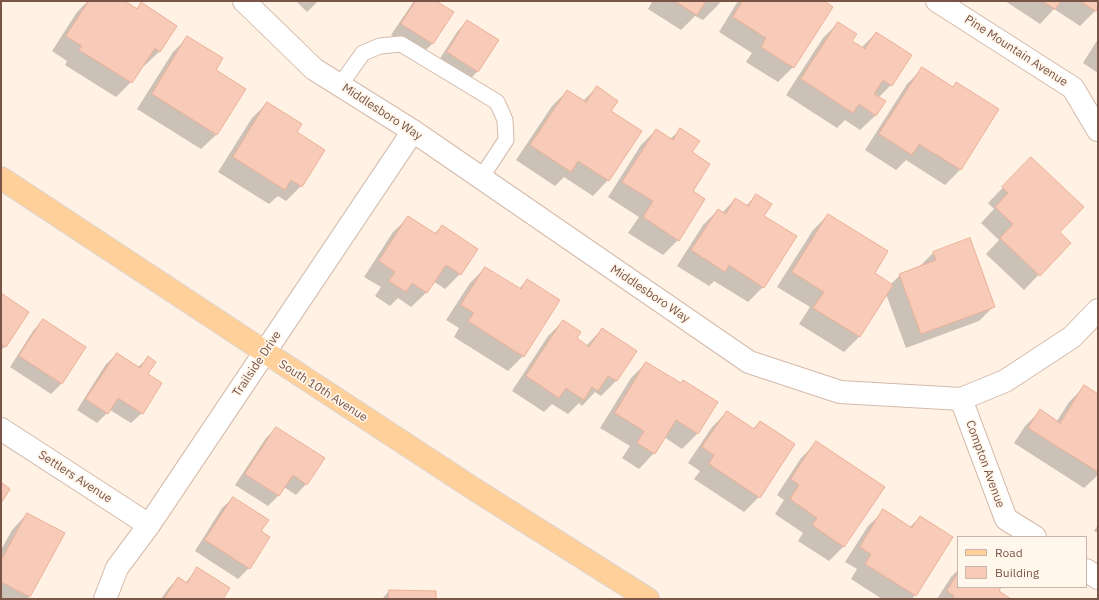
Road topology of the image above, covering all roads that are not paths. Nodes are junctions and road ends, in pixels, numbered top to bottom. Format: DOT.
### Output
graph roads {
  1 [pos="244,1"];
  2 [pos="937,1"];
  3 [pos="340,85"];
  4 [pos="1098,130"];
  5 [pos="413,131"];
  6 [pos="1,178"];
  7 [pos="481,178"];
  8 [pos="1098,310"];
  9 [pos="265,352"];
  10 [pos="962,399"];
  11 [pos="1,429"];
  12 [pos="149,525"];
  13 [pos="1033,536"];
  14 [pos="1087,571"];
  15 [pos="1098,578"];
  16 [pos="105,599"];
  17 [pos="648,599"];
  1 -- 3 [label="street, Middlesboro Way"];
  2 -- 4 [label="street, Pine Mountain Avenue"];
  3 -- 5 [label="street, Middlesboro Way"];
  3 -- 7 [label="lane"];
  5 -- 7 [label="street, Middlesboro Way"];
  5 -- 9 [label="street, Trailside Drive"];
  6 -- 9 [label="main road, South 10th Avenue"];
  7 -- 10 [label="street, Middlesboro Way"];
  8 -- 10 [label="street, Middlesboro Way"];
  9 -- 12 [label="street, Trailside Drive"];
  9 -- 17 [label="main road, South 10th Avenue"];
  10 -- 13 [label="street, Compton Avenue"];
  11 -- 12 [label="street, Settlers Avenue"];
  12 -- 16 [label="street, Trailside Drive"];
  14 -- 15 [label="street"];
}
